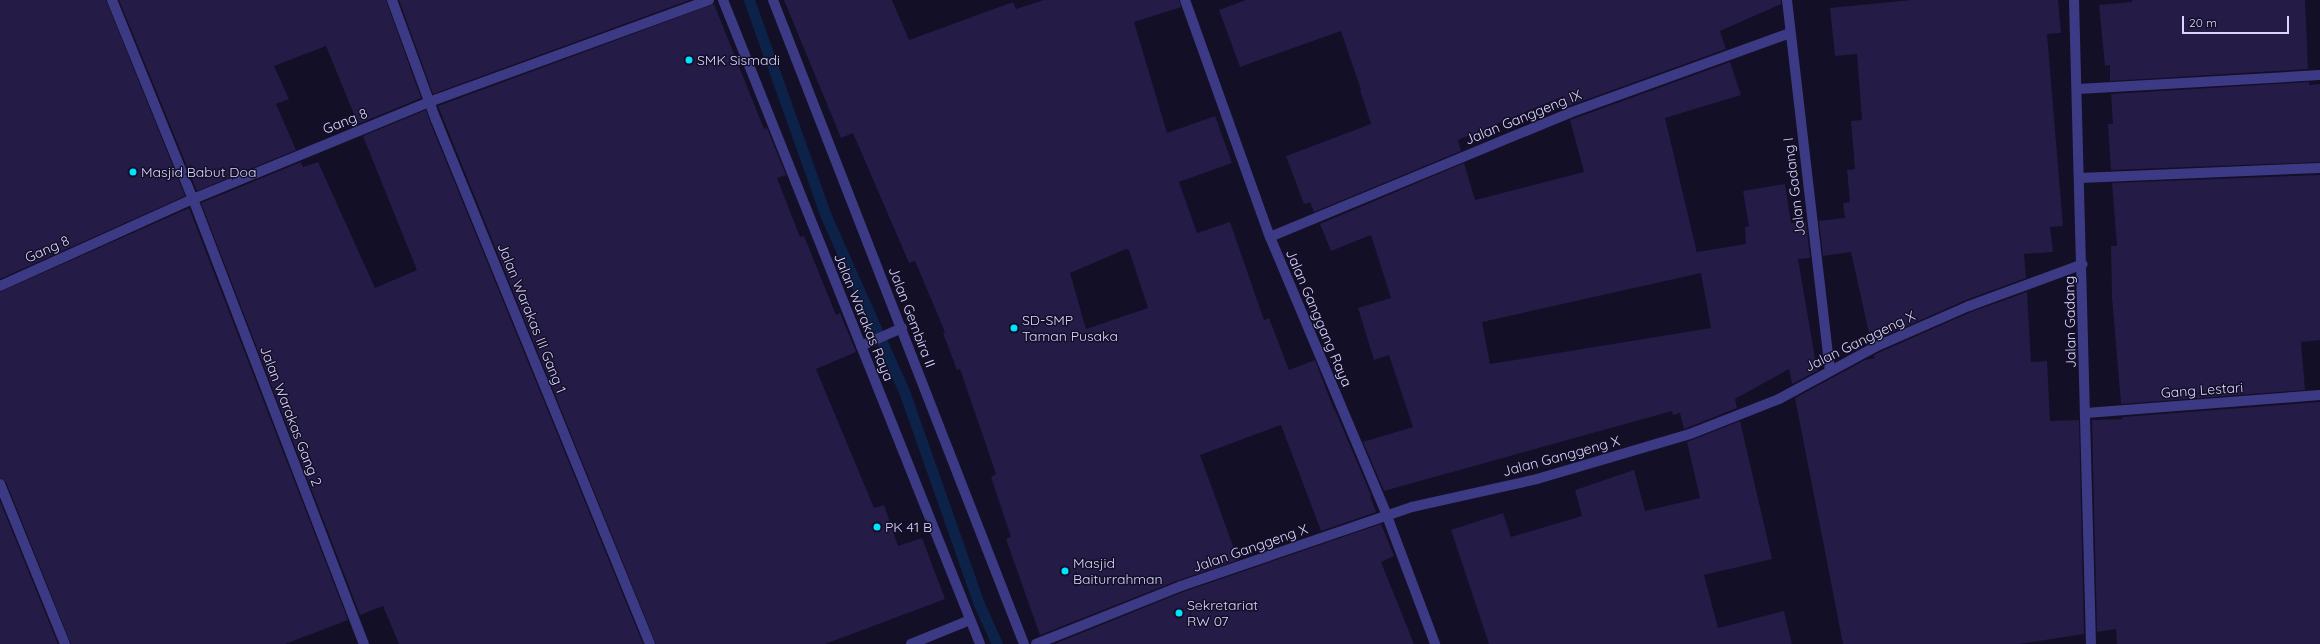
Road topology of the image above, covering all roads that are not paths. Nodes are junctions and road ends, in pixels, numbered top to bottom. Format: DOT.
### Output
graph roads {
  1 [pos="112,0"];
  2 [pos="392,0"];
  3 [pos="708,0"];
  4 [pos="723,0"];
  5 [pos="772,0"];
  6 [pos="1185,0"];
  7 [pos="1787,0"];
  8 [pos="2074,0"];
  9 [pos="1790,33"];
  10 [pos="2320,75"];
  11 [pos="2078,89"];
  12 [pos="429,102"];
  13 [pos="2320,168"];
  14 [pos="2080,178"];
  15 [pos="193,199"];
  16 [pos="1270,237"];
  17 [pos="2082,264"];
  18 [pos="0,286"];
  19 [pos="898,330"];
  20 [pos="861,346"];
  21 [pos="1830,371"];
  22 [pos="2320,395"];
  23 [pos="2086,413"];
  24 [pos="0,484"];
  25 [pos="1387,516"];
  26 [pos="970,620"];
  27 [pos="65,644"];
  28 [pos="364,644"];
  29 [pos="650,644"];
  30 [pos="911,644"];
  31 [pos="980,644"];
  32 [pos="1024,644"];
  33 [pos="1036,644"];
  34 [pos="1434,644"];
  35 [pos="2091,644"];
  1 -- 15 [label="street, Jalan Warakas Gang 2"];
  2 -- 12 [label="street, Jalan Warakas III Gang 1"];
  3 -- 12 [label="street, Gang 8"];
  4 -- 20 [label="street, Jalan Warakas Raya"];
  5 -- 19 [label="street, Jalan Gembira II"];
  6 -- 16 [label="street, Jalan Ganggang Raya"];
  7 -- 9 [label="street, Jalan Gadang I"];
  8 -- 11 [label="street, Jalan Gadang"];
  9 -- 16 [label="street, Jalan Ganggeng IX"];
  9 -- 21 [label="street, Jalan Gadang I"];
  10 -- 11 [label="street"];
  11 -- 14 [label="street, Jalan Gadang"];
  12 -- 15 [label="street, Gang 8"];
  12 -- 29 [label="street, Jalan Warakas III Gang 1"];
  13 -- 14 [label="street"];
  14 -- 17 [label="street, Jalan Gadang"];
  15 -- 18 [label="street, Gang 8"];
  15 -- 28 [label="street, Jalan Warakas Gang 2"];
  16 -- 25 [label="street, Jalan Ganggang Raya"];
  17 -- 21 [label="street, Jalan Ganggeng X"];
  17 -- 23 [label="street, Jalan Gadang"];
  19 -- 20 [label="street"];
  19 -- 32 [label="street, Jalan Gembira II"];
  20 -- 26 [label="street, Jalan Warakas Raya"];
  21 -- 25 [label="street, Jalan Ganggeng X"];
  22 -- 23 [label="street, Gang Lestari"];
  23 -- 35 [label="street, Jalan Gadang"];
  24 -- 27 [label="street"];
  25 -- 33 [label="street, Jalan Ganggeng X"];
  25 -- 34 [label="street, Jalan Ganggang Raya"];
  26 -- 30 [label="street"];
  26 -- 31 [label="street, Jalan Warakas Raya"];
}
